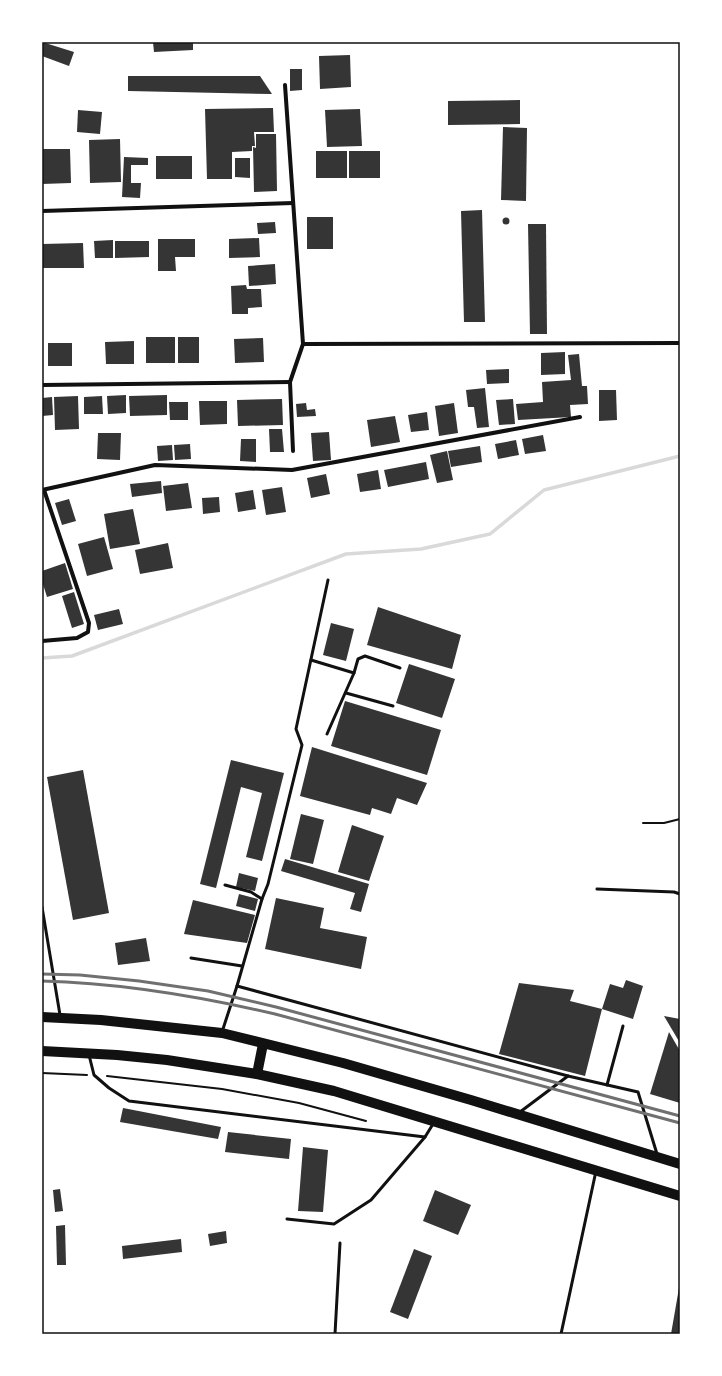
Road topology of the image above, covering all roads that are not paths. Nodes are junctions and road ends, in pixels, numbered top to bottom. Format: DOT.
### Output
graph roads {
  1 [pos="285,85"];
  2 [pos="293,203"];
  3 [pos="42,211"];
  4 [pos="680,342"];
  5 [pos="303,344"];
  6 [pos="290,382"];
  7 [pos="42,385"];
  8 [pos="580,417"];
  9 [pos="293,451"];
  10 [pos="43,490"];
  11 [pos="328,580"];
  12 [pos="42,641"];
  13 [pos="311,660"];
  14 [pos="400,668"];
  15 [pos="354,672"];
  16 [pos="346,693"];
  17 [pos="393,706"];
  18 [pos="327,734"];
  19 [pos="225,886"];
  20 [pos="597,889"];
  21 [pos="680,894"];
  22 [pos="262,899"];
  23 [pos="42,906"];
  24 [pos="191,958"];
  25 [pos="242,966"];
  26 [pos="237,986"];
  27 [pos="42,1017"];
  28 [pos="61,1017"];
  29 [pos="623,1026"];
  30 [pos="222,1034"];
  31 [pos="262,1044"];
  32 [pos="42,1051"];
  33 [pos="88,1053"];
  34 [pos="257,1074"];
  35 [pos="568,1076"];
  36 [pos="607,1085"];
  37 [pos="516,1114"];
  38 [pos="435,1121"];
  39 [pos="425,1137"];
  40 [pos="658,1158"];
  41 [pos="680,1164"];
  42 [pos="596,1170"];
  43 [pos="680,1196"];
  44 [pos="287,1219"];
  45 [pos="340,1243"];
  46 [pos="335,1334"];
  47 [pos="561,1334"];
  1 -- 2 [label="street"];
  2 -- 3 [label="street"];
  2 -- 5 [label="street"];
  4 -- 5 [label="street"];
  5 -- 6 [label="street"];
  6 -- 7 [label="street"];
  6 -- 9 [label="street"];
  8 -- 10 [label="street"];
  10 -- 12 [label="street"];
  11 -- 13 [label="lane"];
  13 -- 15 [label="lane"];
  13 -- 22 [label="lane"];
  14 -- 15 [label="lane"];
  15 -- 16 [label="lane"];
  16 -- 17 [label="lane"];
  16 -- 18 [label="lane"];
  19 -- 22 [label="lane"];
  20 -- 21 [label="lane"];
  22 -- 25 [label="lane"];
  23 -- 28 [label="lane"];
  24 -- 25 [label="lane"];
  25 -- 26 [label="lane"];
  26 -- 30 [label="lane"];
  26 -- 35 [label="lane"];
  27 -- 28 [label="highway"];
  28 -- 30 [label="highway"];
  29 -- 36 [label="lane"];
  30 -- 31 [label="highway"];
  31 -- 34 [label="highway"];
  31 -- 37 [label="highway"];
  32 -- 33 [label="highway"];
  33 -- 34 [label="highway"];
  33 -- 39 [label="lane"];
  34 -- 38 [label="highway"];
  35 -- 36 [label="lane"];
  35 -- 37 [label="lane"];
  36 -- 40 [label="lane"];
  37 -- 40 [label="highway"];
  38 -- 39 [label="lane"];
  38 -- 42 [label="highway"];
  39 -- 44 [label="lane"];
  40 -- 41 [label="highway"];
  42 -- 43 [label="highway"];
  42 -- 47 [label="lane"];
  45 -- 46 [label="lane"];
}
